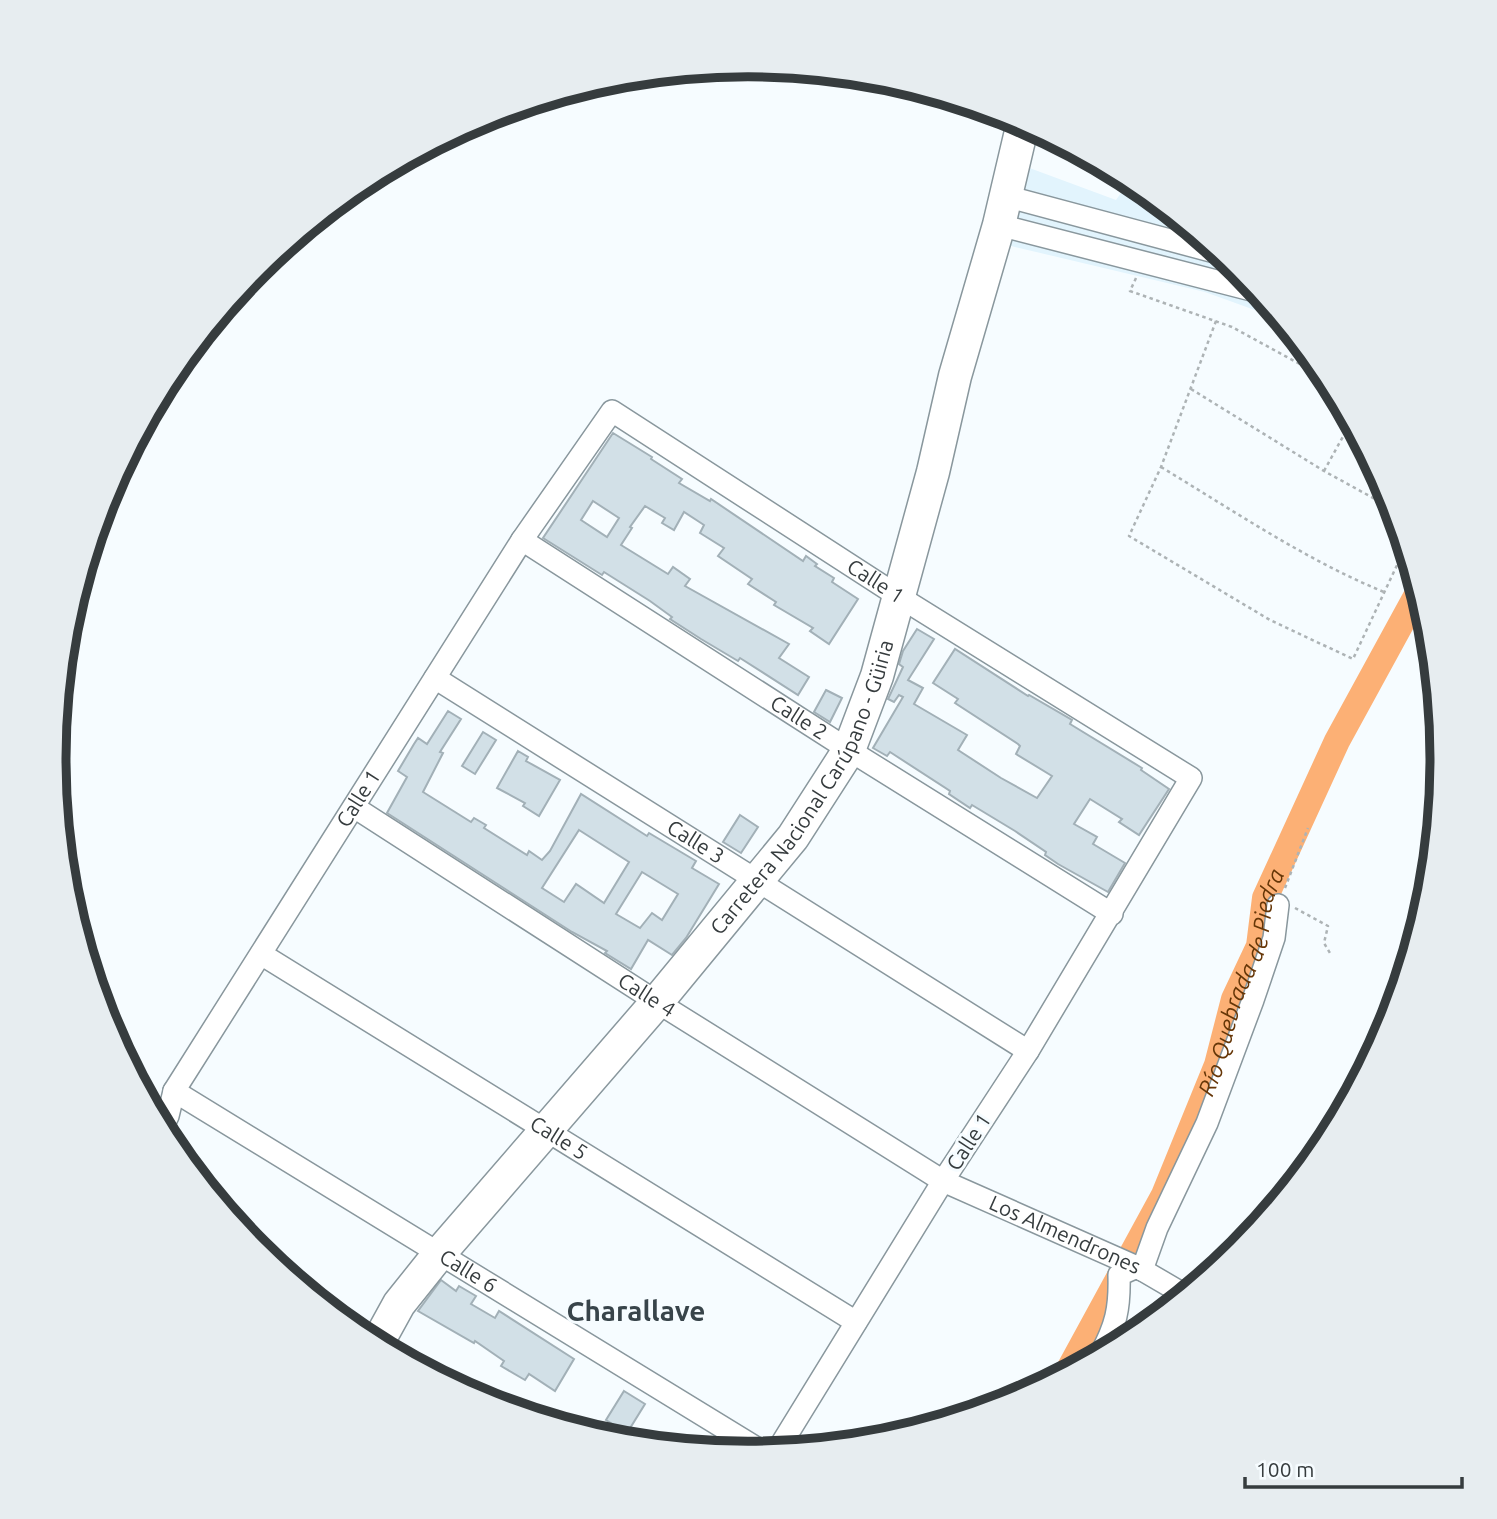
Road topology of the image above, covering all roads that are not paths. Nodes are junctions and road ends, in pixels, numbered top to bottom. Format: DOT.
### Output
graph roads {
  1 [pos="1020,134"];
  2 [pos="1002,210"];
  3 [pos="1201,250"];
  4 [pos="1240,287"];
  5 [pos="522,540"];
  6 [pos="898,596"];
  7 [pos="435,678"];
  8 [pos="849,750"];
  9 [pos="354,807"];
  10 [pos="758,879"];
  11 [pos="1278,905"];
  12 [pos="1112,914"];
  13 [pos="261,954"];
  14 [pos="657,1002"];
  15 [pos="1028,1051"];
  16 [pos="174,1091"];
  17 [pos="168,1117"];
  18 [pos="546,1130"];
  19 [pos="943,1181"];
  20 [pos="439,1254"];
  21 [pos="1139,1268"];
  22 [pos="1177,1290"];
  23 [pos="856,1322"];
  24 [pos="382,1335"];
  25 [pos="1110,1338"];
  26 [pos="783,1440"];
  27 [pos="747,1442"];
  1 -- 2 [label="highway, Carretera Nacional Carúpano - Güiria"];
  2 -- 3 [label="street"];
  2 -- 4 [label="street"];
  2 -- 6 [label="highway, Carretera Nacional Carúpano - Güiria"];
  5 -- 6 [label="street, Calle 1"];
  5 -- 7 [label="street, Calle 1"];
  5 -- 8 [label="street, Calle 2"];
  6 -- 8 [label="highway, Carretera Nacional Carúpano - Güiria"];
  6 -- 12 [label="street, Calle 1"];
  7 -- 9 [label="street, Calle 1"];
  7 -- 10 [label="street, Calle 3"];
  8 -- 10 [label="highway, Carretera Nacional Carúpano - Güiria"];
  8 -- 12 [label="street, Calle 2"];
  9 -- 13 [label="street, Calle 1"];
  9 -- 14 [label="street, Calle 4"];
  10 -- 14 [label="highway, Carretera Nacional Carúpano - Güiria"];
  10 -- 15 [label="street, Calle 3"];
  11 -- 21 [label="street"];
  12 -- 15 [label="street, Calle 1"];
  13 -- 16 [label="street, Calle 1"];
  13 -- 18 [label="street, Calle 5"];
  14 -- 18 [label="highway, Carretera Nacional Carúpano - Güiria"];
  14 -- 19 [label="street, Calle 4"];
  15 -- 19 [label="street, Calle 1"];
  16 -- 17 [label="street, Calle 1"];
  16 -- 20 [label="street, Calle 6"];
  18 -- 20 [label="highway, Carretera Nacional Carúpano - Güiria"];
  18 -- 23 [label="street, Calle 5"];
  19 -- 21 [label="street, Los Almendrones"];
  19 -- 23 [label="street, Calle 1"];
  20 -- 24 [label="highway, Carretera Nacional Carúpano - Güiria"];
  20 -- 27 [label="street, Calle 6"];
  21 -- 22 [label="street, Los Almendrones"];
  21 -- 25 [label="street"];
  23 -- 26 [label="street, Calle 1"];
}
